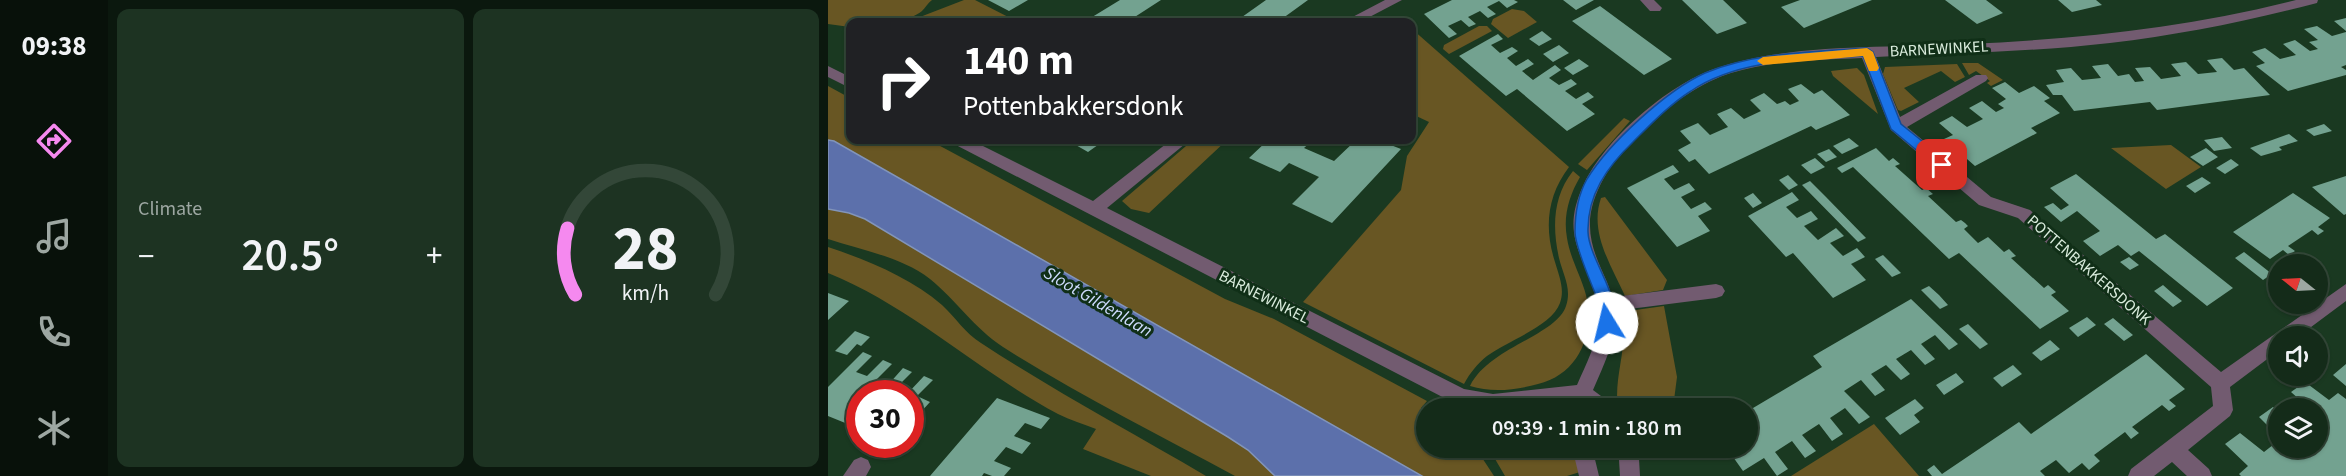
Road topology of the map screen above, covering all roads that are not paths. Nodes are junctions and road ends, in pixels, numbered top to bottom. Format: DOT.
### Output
graph roads {
  1 [pos="2312,0"];
  2 [pos="1388,1"];
  3 [pos="1357,18"];
  4 [pos="1867,52"];
  5 [pos="828,71"];
  6 [pos="1981,78"];
  7 [pos="846,81"];
  8 [pos="1896,126"];
  9 [pos="967,144"];
  10 [pos="1175,144"];
  11 [pos="1094,210"];
  12 [pos="1716,291"];
  13 [pos="2346,291"];
  14 [pos="1606,305"];
  15 [pos="2299,326"];
  16 [pos="2268,347"];
  17 [pos="2220,383"];
  18 [pos="1466,398"];
  19 [pos="1581,398"];
  20 [pos="2173,450"];
  21 [pos="1585,458"];
  22 [pos="1628,458"];
  23 [pos="1589,476"];
  24 [pos="1630,476"];
  25 [pos="2138,476"];
  26 [pos="2202,476"];
  1 -- 4 [label="street, BARNEWINKEL"];
  2 -- 3 [label="street"];
  4 -- 8 [label="street, POTTENBAKKERSDONK"];
  4 -- 14 [label="street, BARNEWINKEL"];
  5 -- 7 [label="street"];
  6 -- 8 [label="street"];
  8 -- 17 [label="street, POTTENBAKKERSDONK"];
  9 -- 11 [label="street, BARNEWINKEL"];
  10 -- 11 [label="street"];
  11 -- 18 [label="street, BARNEWINKEL"];
  12 -- 14 [label="street"];
  13 -- 15 [label="street"];
  14 -- 19 [label="street, BARNEWINKEL"];
  16 -- 17 [label="street"];
  17 -- 20 [label="street"];
  20 -- 25 [label="street"];
  20 -- 26 [label="street"];
  21 -- 23 [label="street"];
  22 -- 24 [label="street"];
}
